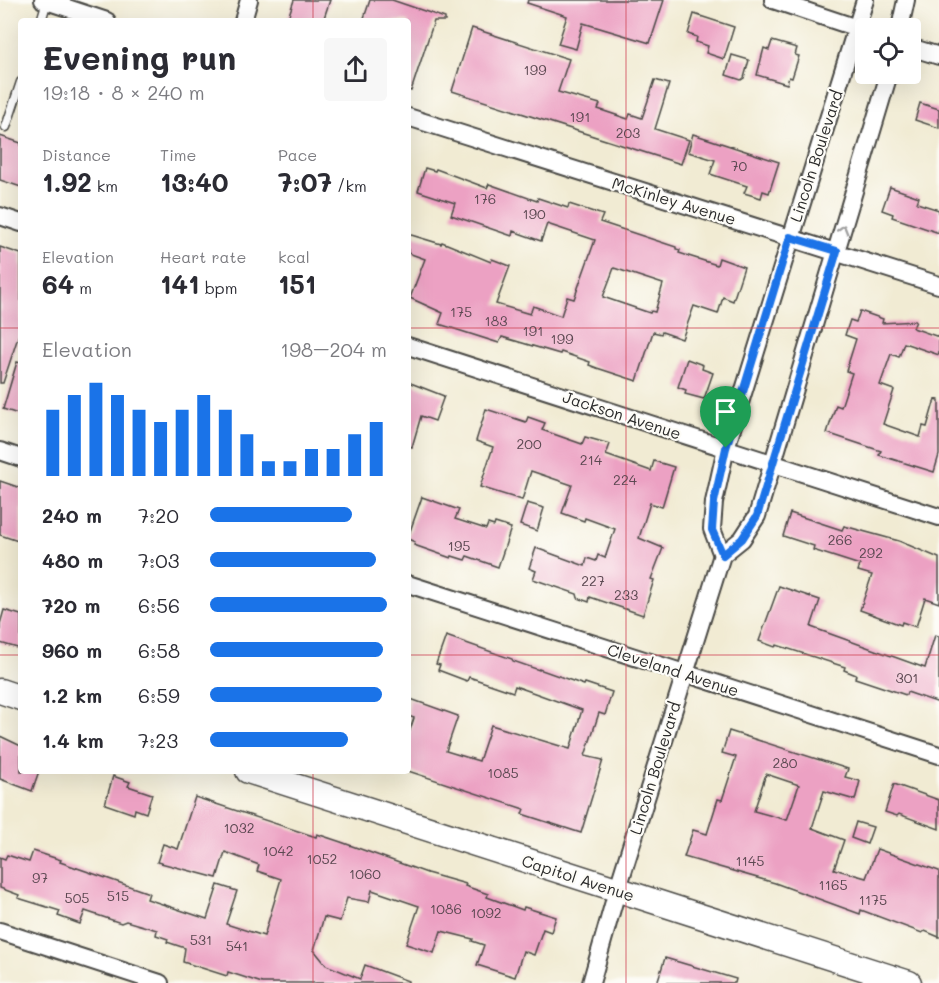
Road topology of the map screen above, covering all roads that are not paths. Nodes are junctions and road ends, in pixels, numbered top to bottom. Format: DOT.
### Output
graph roads {
  1 [pos="249,0"];
  2 [pos="773,0"];
  3 [pos="865,0"];
  4 [pos="906,0"];
  5 [pos="45,1"];
  6 [pos="42,18"];
  7 [pos="98,18"];
  8 [pos="244,18"];
  9 [pos="863,18"];
  10 [pos="902,18"];
  11 [pos="855,27"];
  12 [pos="855,47"];
  13 [pos="921,50"];
  14 [pos="939,56"];
  15 [pos="885,84"];
  16 [pos="18,91"];
  17 [pos="411,118"];
  18 [pos="6,127"];
  19 [pos="0,216"];
  20 [pos="18,222"];
  21 [pos="790,237"];
  22 [pos="837,251"];
  23 [pos="939,285"];
  24 [pos="411,347"];
  25 [pos="726,448"];
  26 [pos="0,451"];
  27 [pos="18,457"];
  28 [pos="774,463"];
  29 [pos="939,517"];
  30 [pos="723,555"];
  31 [pos="411,585"];
  32 [pos="684,674"];
  33 [pos="0,691"];
  34 [pos="18,697"];
  35 [pos="939,755"];
  36 [pos="257,774"];
  37 [pos="617,891"];
  38 [pos="0,931"];
  39 [pos="160,983"];
  40 [pos="591,983"];
  41 [pos="909,983"];
  1 -- 8 [label="street"];
  2 -- 11 [label="street"];
  3 -- 9 [label="street, Lincoln Boulevard"];
  4 -- 10 [label="street"];
  5 -- 6 [label="lane"];
  5 -- 7 [label="street"];
  12 -- 21 [label="street, Lincoln Boulevard"];
  13 -- 14 [label="street"];
  22 -- 15 [label="street, Lincoln Boulevard, one-way"];
  16 -- 18 [label="lane"];
  17 -- 21 [label="street, McKinley Avenue"];
  19 -- 20 [label="street"];
  21 -- 22 [label="street, McKinley Avenue"];
  21 -- 25 [label="street, Lincoln Boulevard"];
  22 -- 23 [label="street, McKinley Avenue"];
  22 -- 28 [label="street, Lincoln Boulevard"];
  24 -- 25 [label="street, Jackson Avenue"];
  25 -- 28 [label="street, Jackson Avenue"];
  25 -- 30 [label="street, Lincoln Boulevard"];
  26 -- 27 [label="street"];
  28 -- 29 [label="street, Jackson Avenue"];
  28 -- 30 [label="street, Lincoln Boulevard"];
  30 -- 32 [label="street, Lincoln Boulevard"];
  31 -- 32 [label="street, Cleveland Avenue"];
  32 -- 35 [label="street, Cleveland Avenue"];
  32 -- 37 [label="street, Lincoln Boulevard"];
  33 -- 34 [label="main road"];
  36 -- 37 [label="main road, Capitol Avenue"];
  37 -- 40 [label="street, Lincoln Boulevard"];
  37 -- 41 [label="main road, Capitol Avenue"];
  38 -- 39 [label="street"];
}
